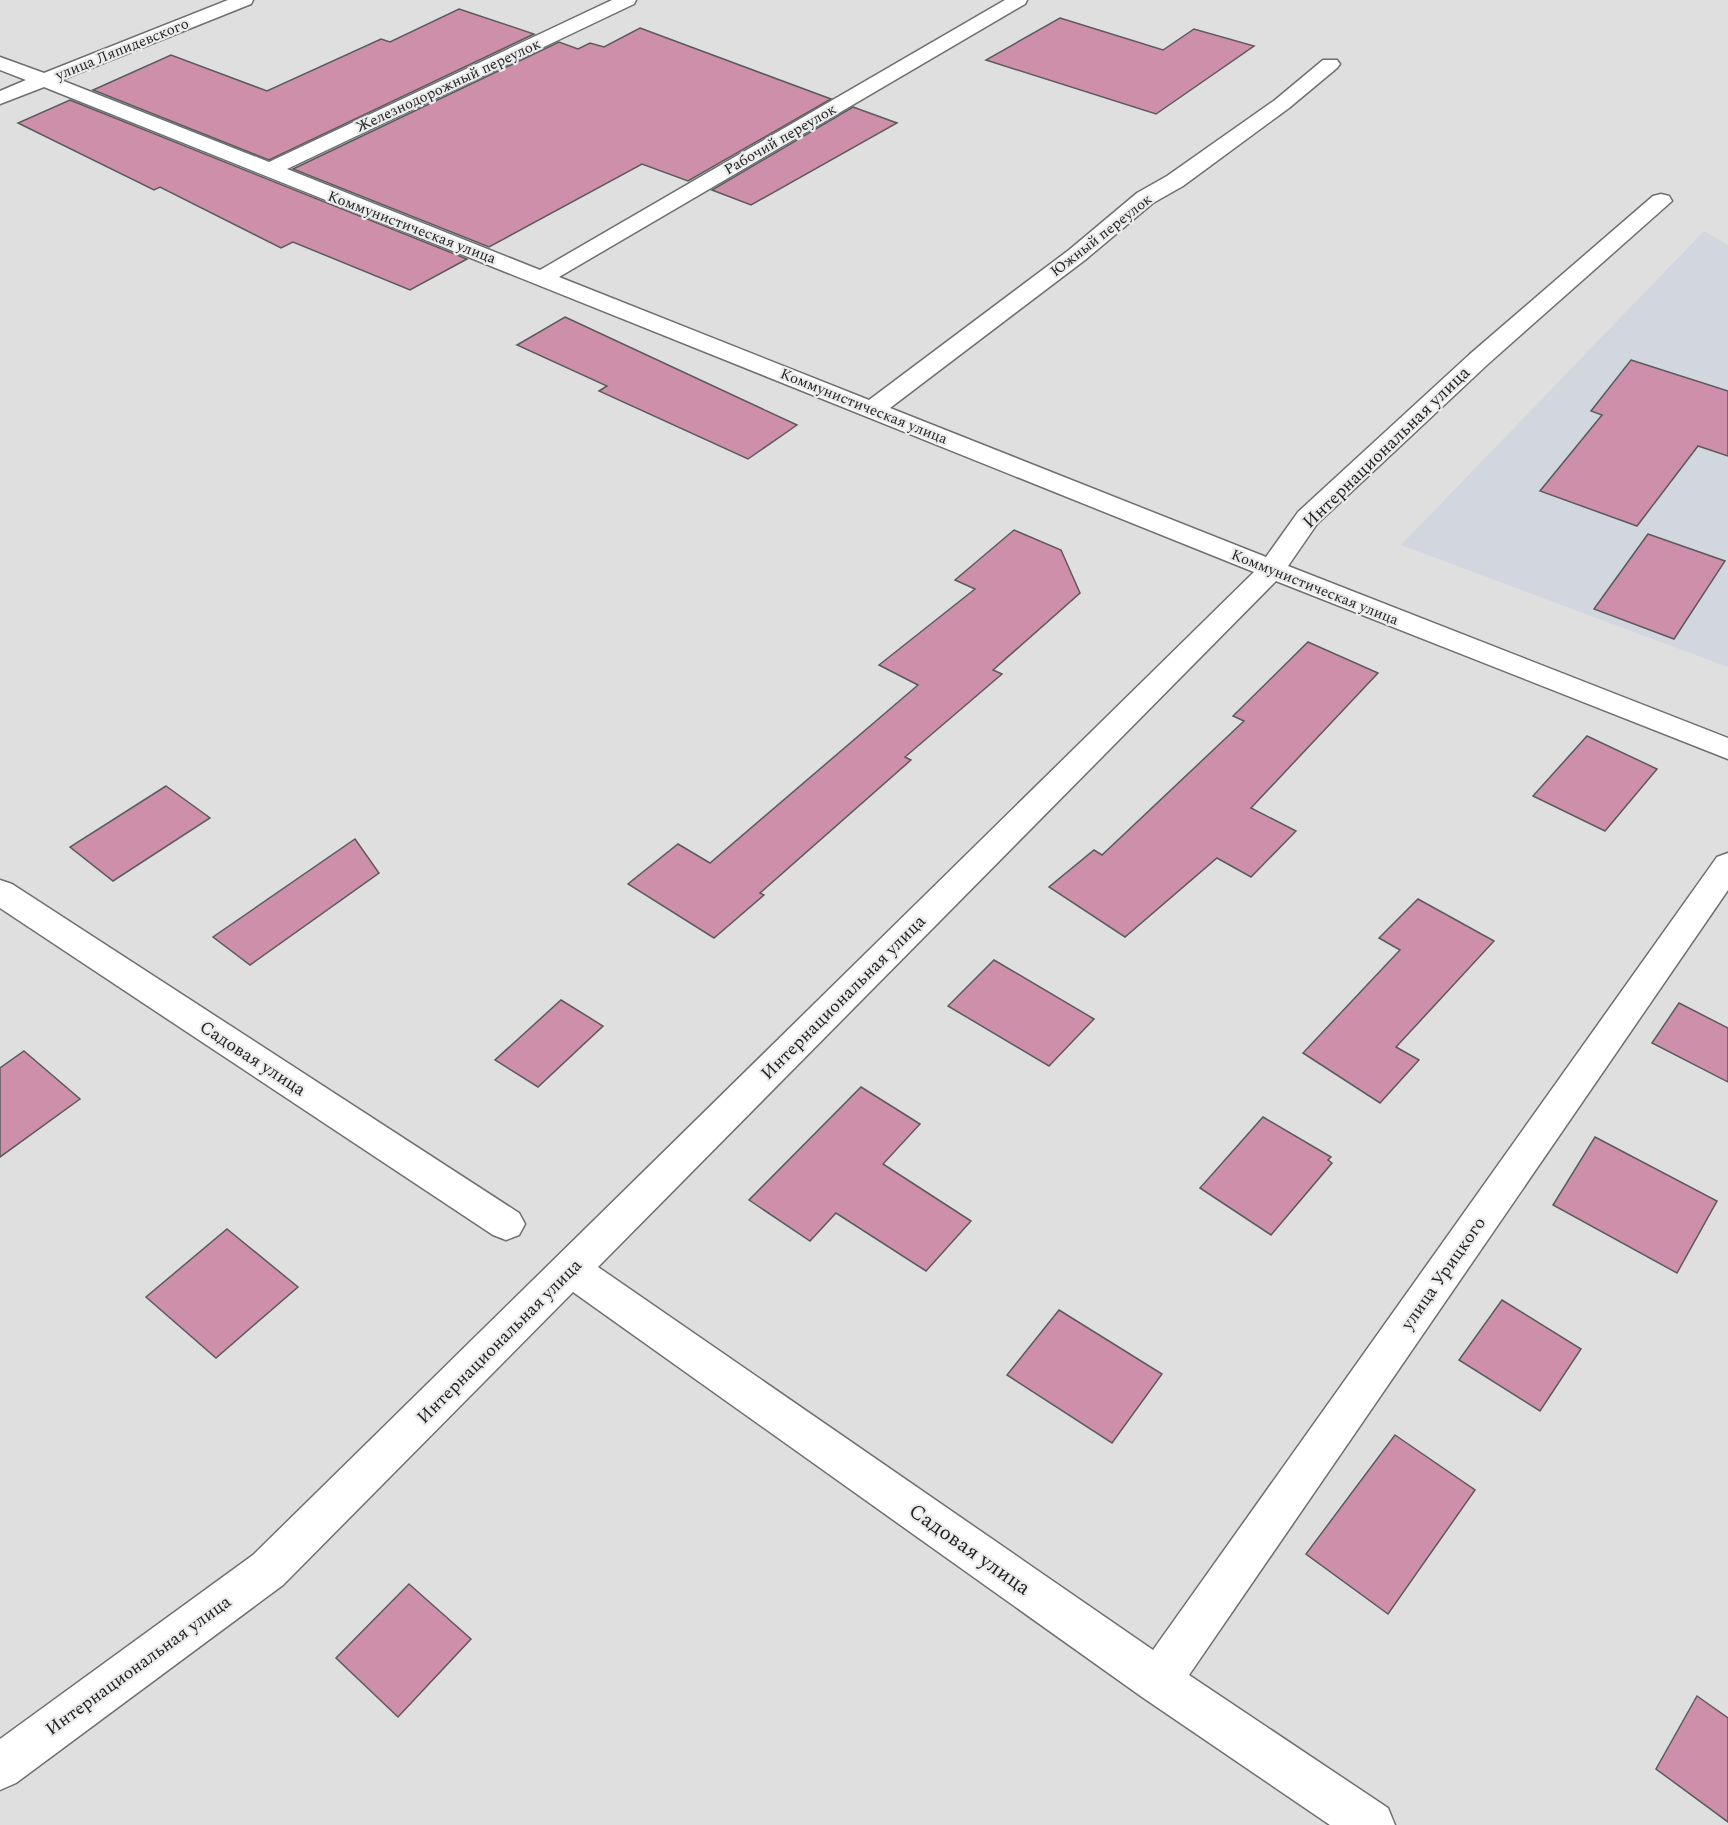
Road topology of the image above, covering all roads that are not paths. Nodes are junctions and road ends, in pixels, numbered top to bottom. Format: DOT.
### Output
graph roads {
  1 [pos="244,0"];
  2 [pos="627,0"];
  3 [pos="1018,0"];
  4 [pos="0,63"];
  5 [pos="1330,64"];
  6 [pos="44,80"];
  7 [pos="0,98"];
  8 [pos="269,170"];
  9 [pos="1661,201"];
  10 [pos="542,278"];
  11 [pos="873,409"];
  12 [pos="1271,570"];
  13 [pos="1728,749"];
  14 [pos="1728,865"];
  15 [pos="0,892"];
  16 [pos="506,1224"];
  17 [pos="571,1269"];
  18 [pos="1158,1681"];
  19 [pos="0,1767"];
  20 [pos="1371,1825"];
  1 -- 6 [label="street, улица Ляпидевского"];
  2 -- 8 [label="street, Железнодорожный переулок"];
  3 -- 10 [label="street, Рабочий переулок"];
  4 -- 6 [label="street, Коммунистическая улица"];
  5 -- 11 [label="street, Южный переулок"];
  6 -- 7 [label="street, улица Ляпидевского"];
  6 -- 8 [label="street, Коммунистическая улица"];
  8 -- 10 [label="street, Коммунистическая улица"];
  9 -- 12 [label="street, Интернациональная улица"];
  10 -- 11 [label="street, Коммунистическая улица"];
  11 -- 12 [label="street, Коммунистическая улица"];
  12 -- 13 [label="street, Коммунистическая улица"];
  12 -- 17 [label="street, Интернациональная улица"];
  14 -- 18 [label="street, улица Урицкого"];
  15 -- 16 [label="street, Садовая улица"];
  17 -- 18 [label="street, Садовая улица"];
  17 -- 19 [label="street, Интернациональная улица"];
  18 -- 20 [label="street, Садовая улица"];
}
